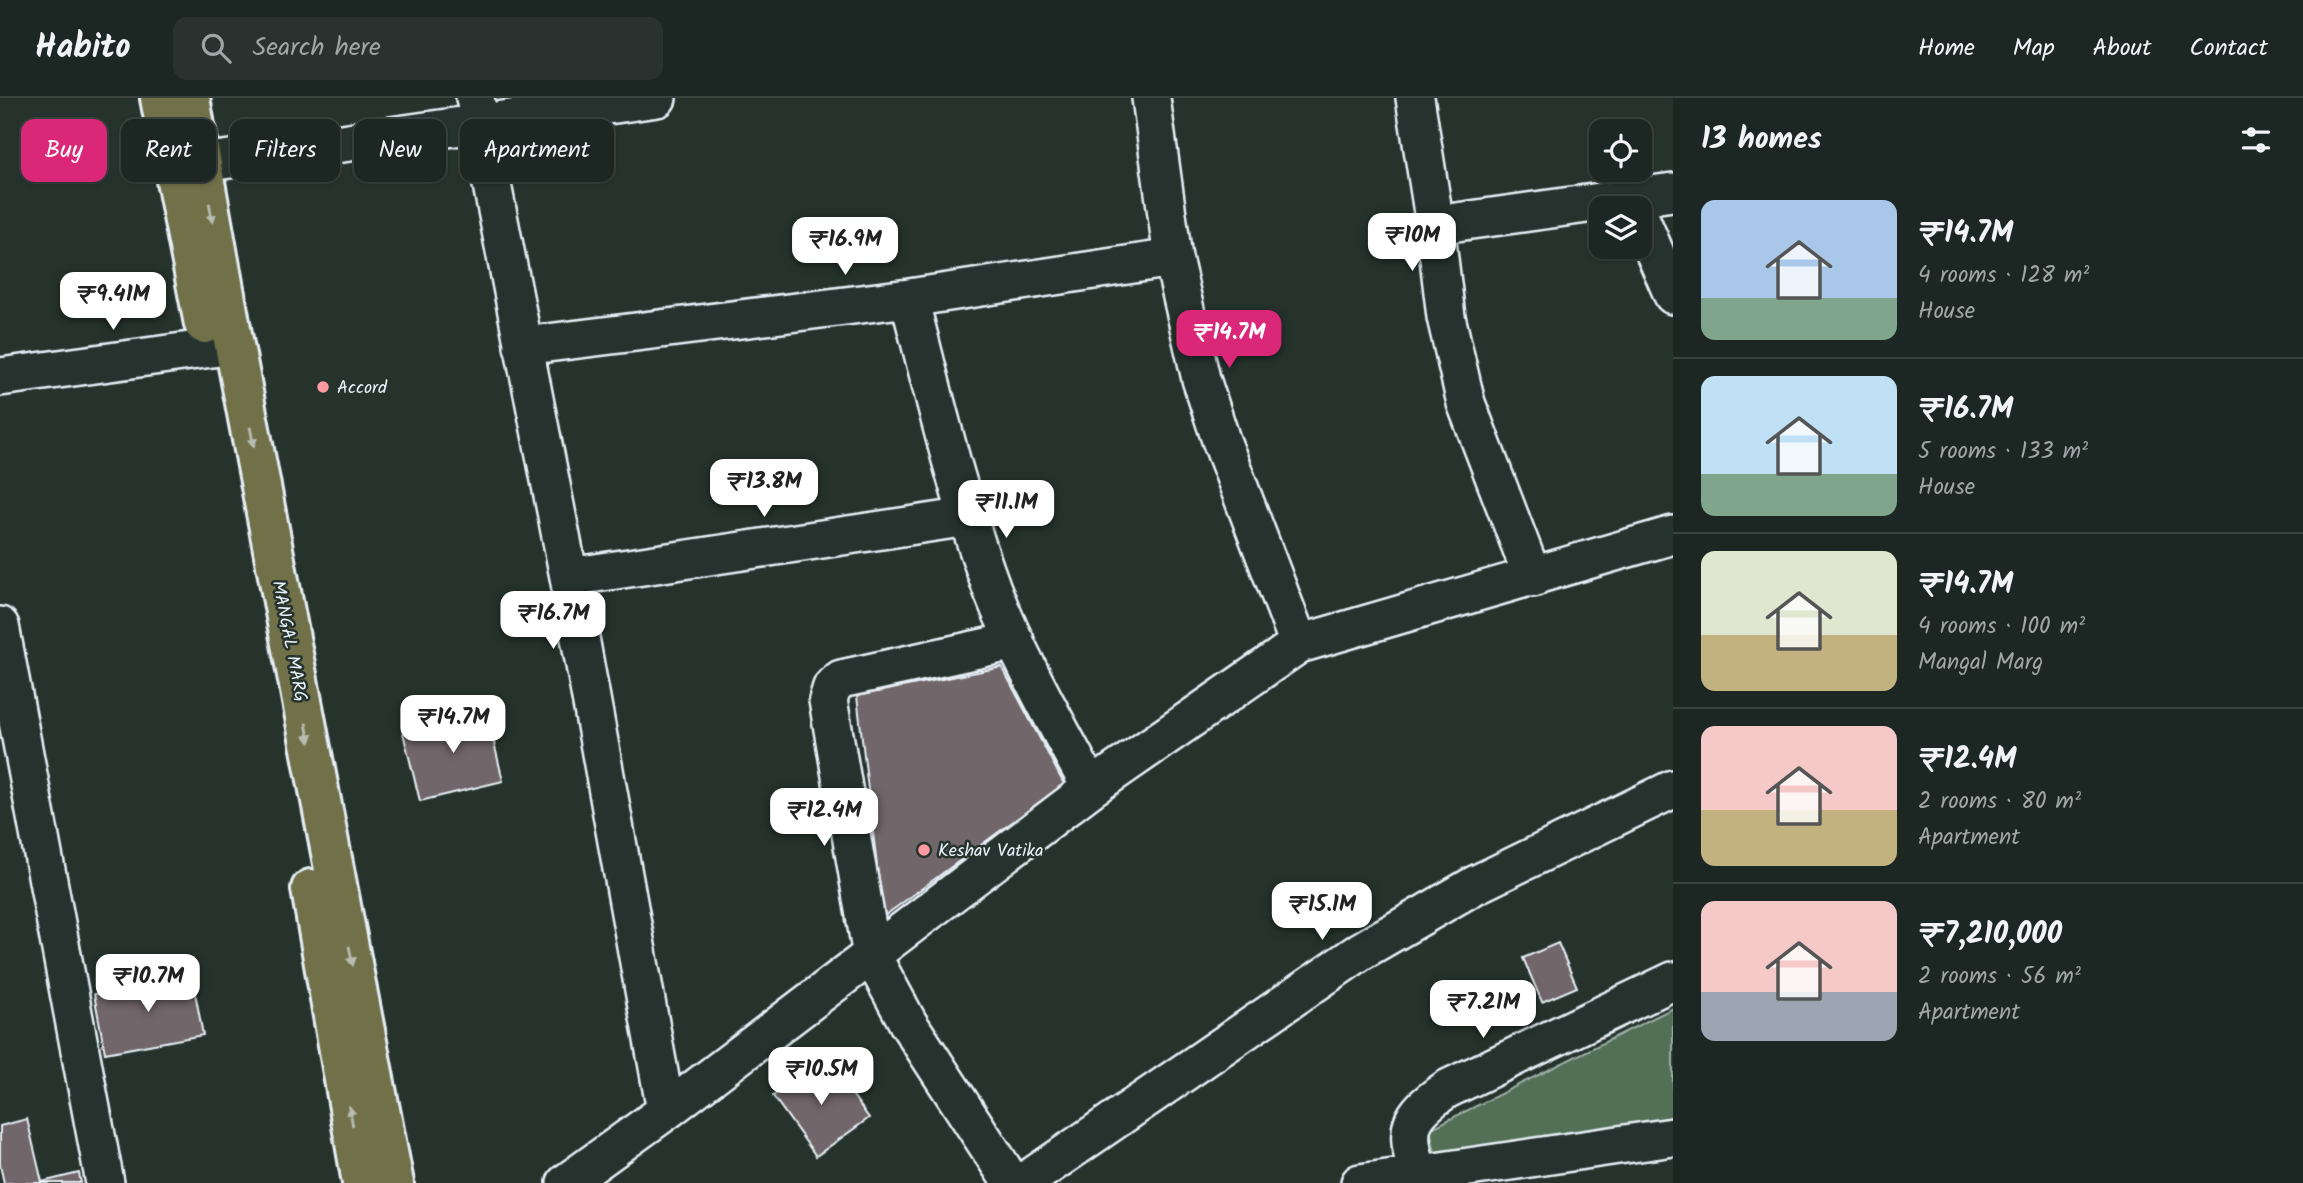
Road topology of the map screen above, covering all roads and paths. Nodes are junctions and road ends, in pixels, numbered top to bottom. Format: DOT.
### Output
graph roads {
  1 [pos="160,98"];
  2 [pos="190,98"];
  3 [pos="657,98"];
  4 [pos="1151,98"];
  5 [pos="1415,98"];
  6 [pos="477,110"];
  7 [pos="194,119"];
  8 [pos="216,160"];
  9 [pos="204,182"];
  10 [pos="1673,192"];
  11 [pos="1652,201"];
  12 [pos="1589,212"];
  13 [pos="1435,225"];
  14 [pos="1652,246"];
  15 [pos="1173,258"];
  16 [pos="1673,295"];
  17 [pos="909,298"];
  18 [pos="221,346"];
  19 [pos="523,346"];
  20 [pos="0,377"];
  21 [pos="968,517"];
  22 [pos="1673,535"];
  23 [pos="569,577"];
  24 [pos="1532,578"];
  25 [pos="0,626"];
  26 [pos="1015,641"];
  27 [pos="1299,644"];
  28 [pos="13,760"];
  29 [pos="1091,788"];
  30 [pos="1673,789"];
  31 [pos="872,956"];
  32 [pos="1673,981"];
  33 [pos="666,1111"];
  34 [pos="1673,1137"];
  35 [pos="1418,1174"];
  36 [pos="106,1183"];
  37 [pos="356,1183"];
  38 [pos="362,1183"];
  39 [pos="394,1183"];
  40 [pos="566,1183"];
  41 [pos="1012,1183"];
  42 [pos="1023,1183"];
  43 [pos="1360,1183"];
  1 -- 18 [label="main road, MANGAL MARG"];
  2 -- 7 [label="main road, MANGAL MARG"];
  3 -- 6 [label="street"];
  4 -- 15 [label="street"];
  5 -- 13 [label="street"];
  6 -- 8 [label="street"];
  6 -- 19 [label="street"];
  9 -- 18 [label="main road, MANGAL MARG, one-way"];
  10 -- 11 [label="street"];
  12 -- 13 [label="street"];
  13 -- 24 [label="street"];
  14 -- 16 [label="street"];
  15 -- 17 [label="street"];
  15 -- 27 [label="street"];
  17 -- 19 [label="street"];
  17 -- 21 [label="street"];
  18 -- 20 [label="street"];
  38 -- 18 [label="main road, MANGAL MARG, one-way"];
  18 -- 39 [label="main road, MANGAL MARG, one-way"];
  19 -- 23 [label="street"];
  21 -- 23 [label="street"];
  21 -- 26 [label="street"];
  22 -- 24 [label="street"];
  23 -- 33 [label="street"];
  24 -- 27 [label="street"];
  25 -- 28 [label="street"];
  26 -- 29 [label="street"];
  26 -- 31 [label="street"];
  27 -- 29 [label="street"];
  28 -- 36 [label="street"];
  29 -- 31 [label="street"];
  30 -- 42 [label="street"];
  31 -- 33 [label="street"];
  31 -- 41 [label="street"];
  32 -- 35 [label="street"];
  33 -- 40 [label="street"];
  34 -- 35 [label="street"];
  35 -- 43 [label="street"];
  37 -- 38 [label="street"];
}
